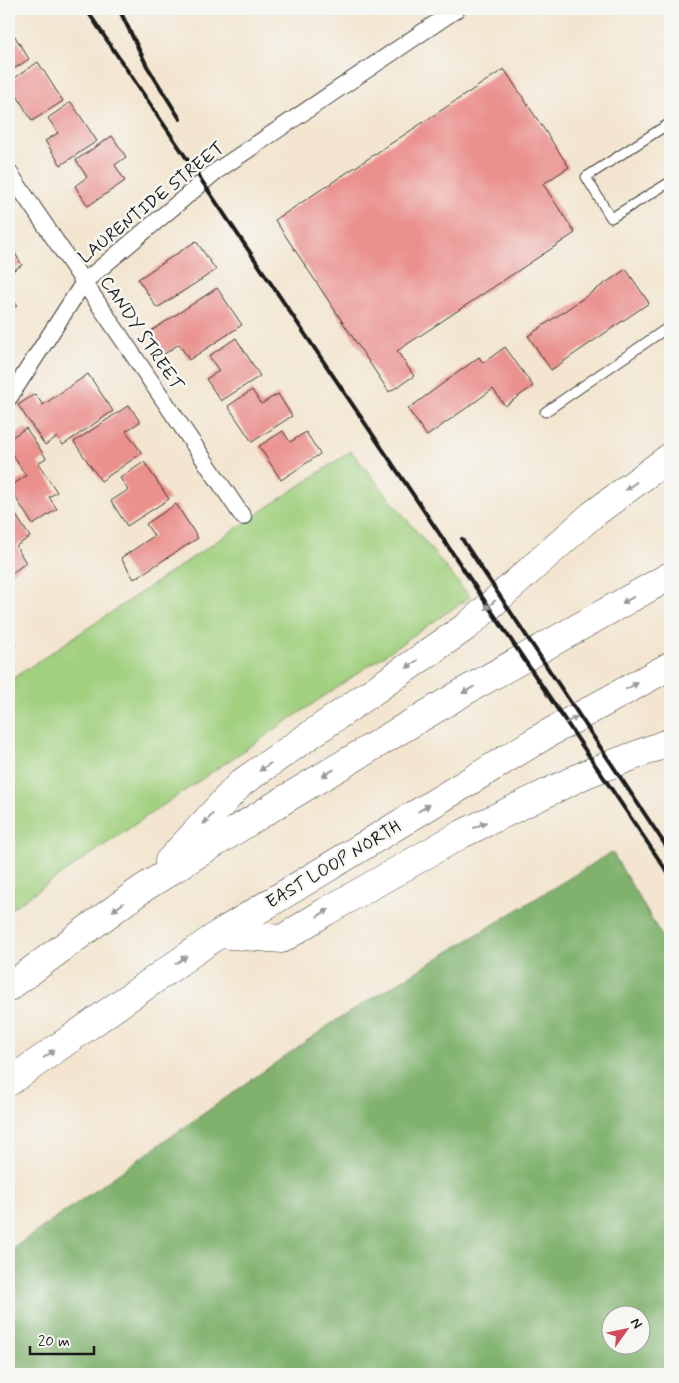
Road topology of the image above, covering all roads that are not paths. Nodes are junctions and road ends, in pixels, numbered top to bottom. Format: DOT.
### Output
graph roads {
  1 [pos="456,9"];
  2 [pos="670,122"];
  3 [pos="9,172"];
  4 [pos="670,182"];
  5 [pos="84,282"];
  6 [pos="670,326"];
  7 [pos="9,398"];
  8 [pos="545,412"];
  9 [pos="670,458"];
  10 [pos="243,517"];
  11 [pos="670,576"];
  12 [pos="670,666"];
  13 [pos="670,742"];
  14 [pos="142,890"];
  15 [pos="218,934"];
  16 [pos="9,987"];
  17 [pos="9,1082"];
  1 -- 5 [label="street, LAURENTIDE STREET"];
  2 -- 4 [label="lane"];
  3 -- 5 [label="street, CANDY STREET"];
  5 -- 7 [label="street, LAURENTIDE STREET"];
  5 -- 10 [label="street, CANDY STREET"];
  6 -- 8 [label="lane"];
  9 -- 14 [label="highway, one-way"];
  11 -- 14 [label="highway, one-way"];
  15 -- 12 [label="highway, EAST LOOP NORTH, one-way"];
  15 -- 13 [label="highway, one-way"];
  14 -- 16 [label="highway, one-way"];
  17 -- 15 [label="highway, EAST LOOP NORTH, one-way"];
}
